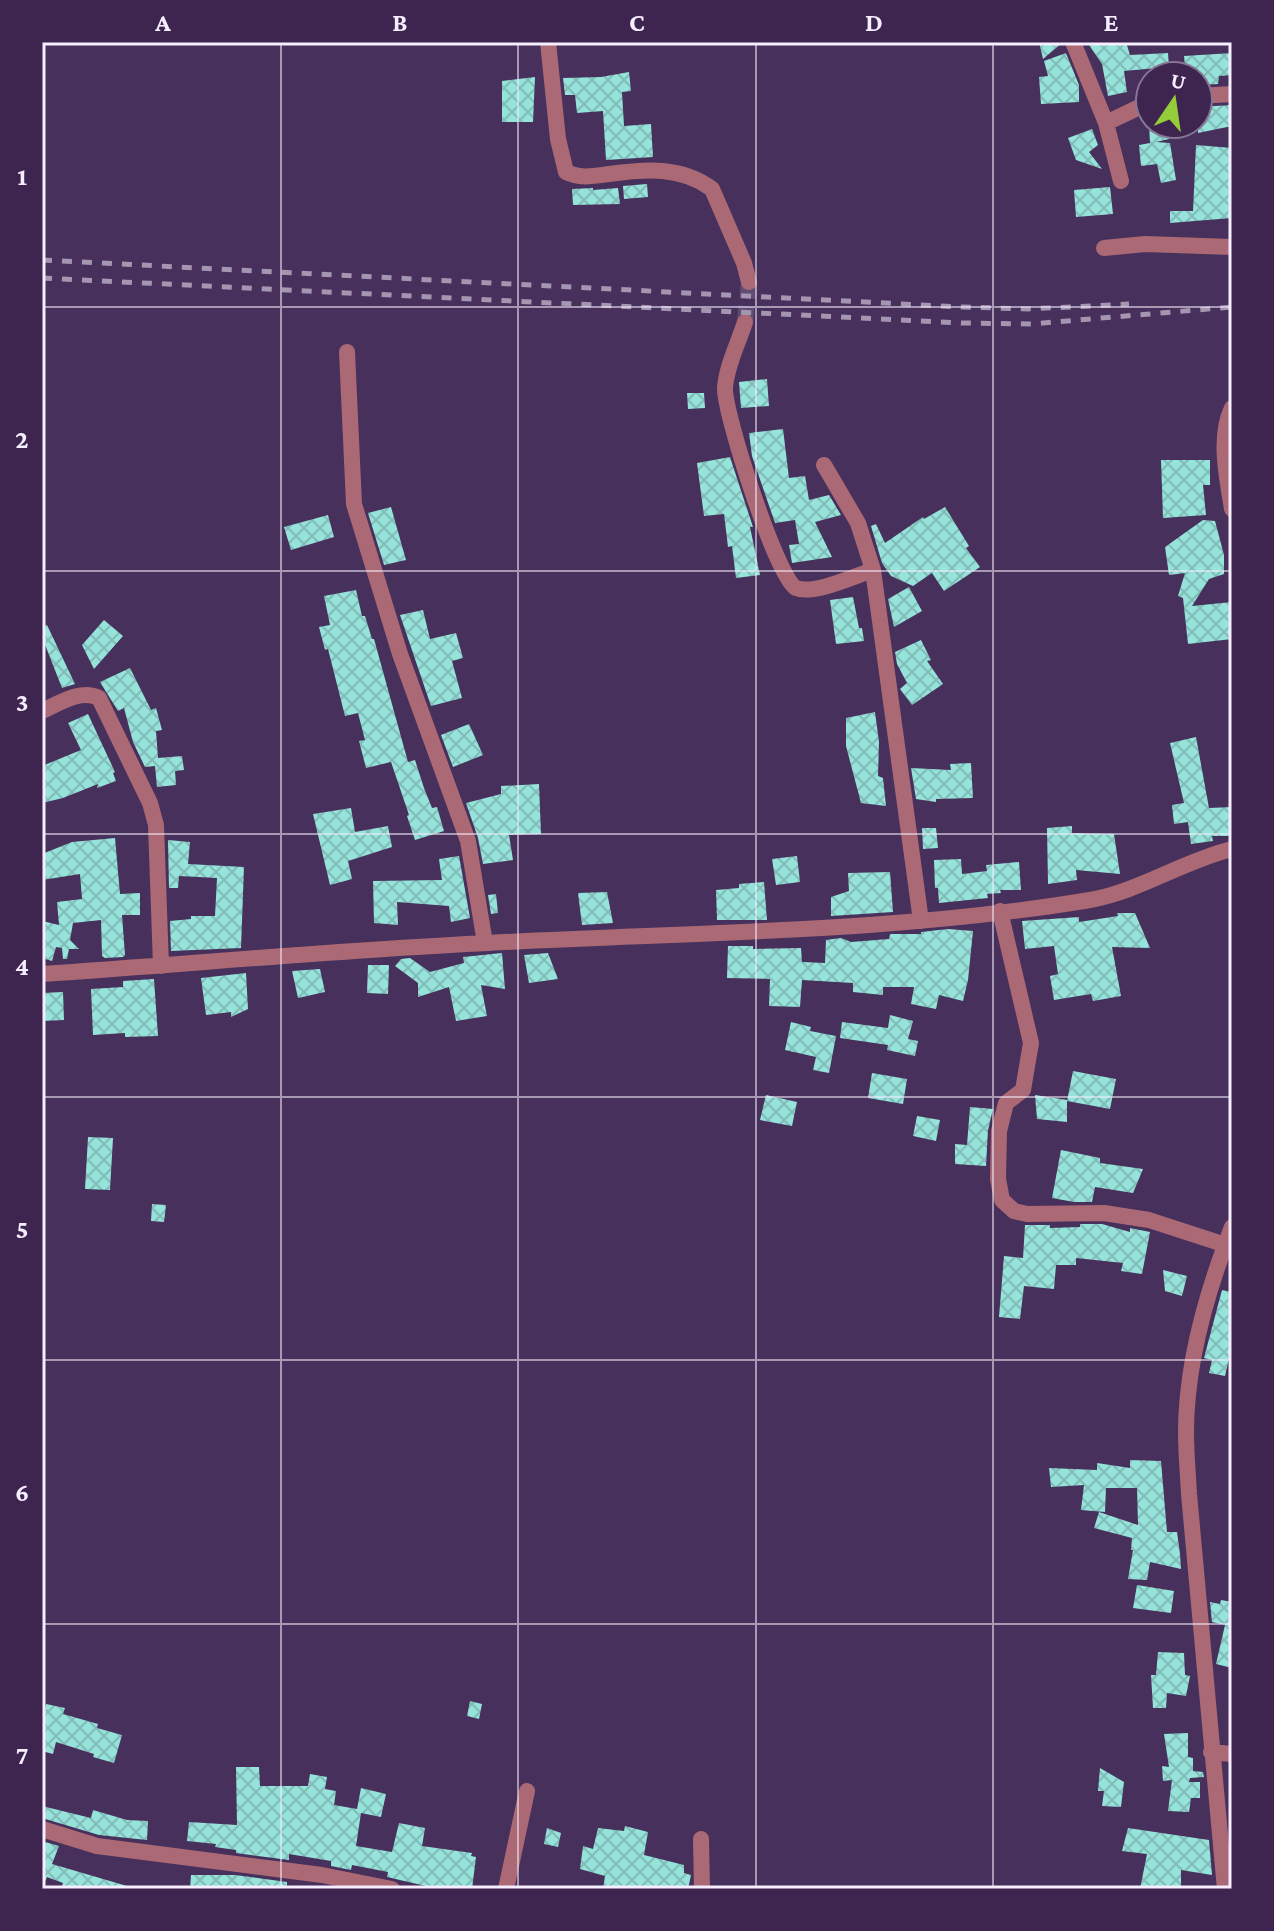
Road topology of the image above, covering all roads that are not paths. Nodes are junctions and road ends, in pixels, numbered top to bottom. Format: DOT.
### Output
graph roads {
  1 [pos="548,42"];
  2 [pos="1073,42"];
  3 [pos="1134,110"];
  4 [pos="1106,123"];
  5 [pos="1121,181"];
  6 [pos="1232,247"];
  7 [pos="1104,248"];
  8 [pos="749,282"];
  9 [pos="745,322"];
  10 [pos="347,352"];
  11 [pos="1232,408"];
  12 [pos="824,465"];
  13 [pos="1232,509"];
  14 [pos="873,570"];
  15 [pos="42,711"];
  16 [pos="1232,849"];
  17 [pos="1000,911"];
  18 [pos="921,921"];
  19 [pos="485,943"];
  20 [pos="161,966"];
  21 [pos="42,974"];
  22 [pos="1232,1227"];
  23 [pos="1228,1246"];
  24 [pos="1211,1752"];
  25 [pos="1232,1754"];
  26 [pos="527,1791"];
  27 [pos="42,1829"];
  28 [pos="701,1839"];
  29 [pos="392,1889"];
  30 [pos="506,1889"];
  31 [pos="702,1889"];
  32 [pos="1225,1889"];
  1 -- 8 [label="street"];
  2 -- 4 [label="street"];
  3 -- 4 [label="street"];
  4 -- 5 [label="street"];
  6 -- 7 [label="street"];
  9 -- 14 [label="street"];
  10 -- 19 [label="street"];
  11 -- 13 [label="street"];
  12 -- 14 [label="street"];
  14 -- 18 [label="street"];
  15 -- 20 [label="street"];
  16 -- 17 [label="street"];
  17 -- 18 [label="street"];
  17 -- 23 [label="street"];
  18 -- 19 [label="street"];
  19 -- 20 [label="street"];
  20 -- 21 [label="street"];
  22 -- 23 [label="street"];
  23 -- 24 [label="street"];
  24 -- 25 [label="street"];
  24 -- 32 [label="street"];
  26 -- 30 [label="street"];
  27 -- 29 [label="street"];
  28 -- 31 [label="street"];
}
